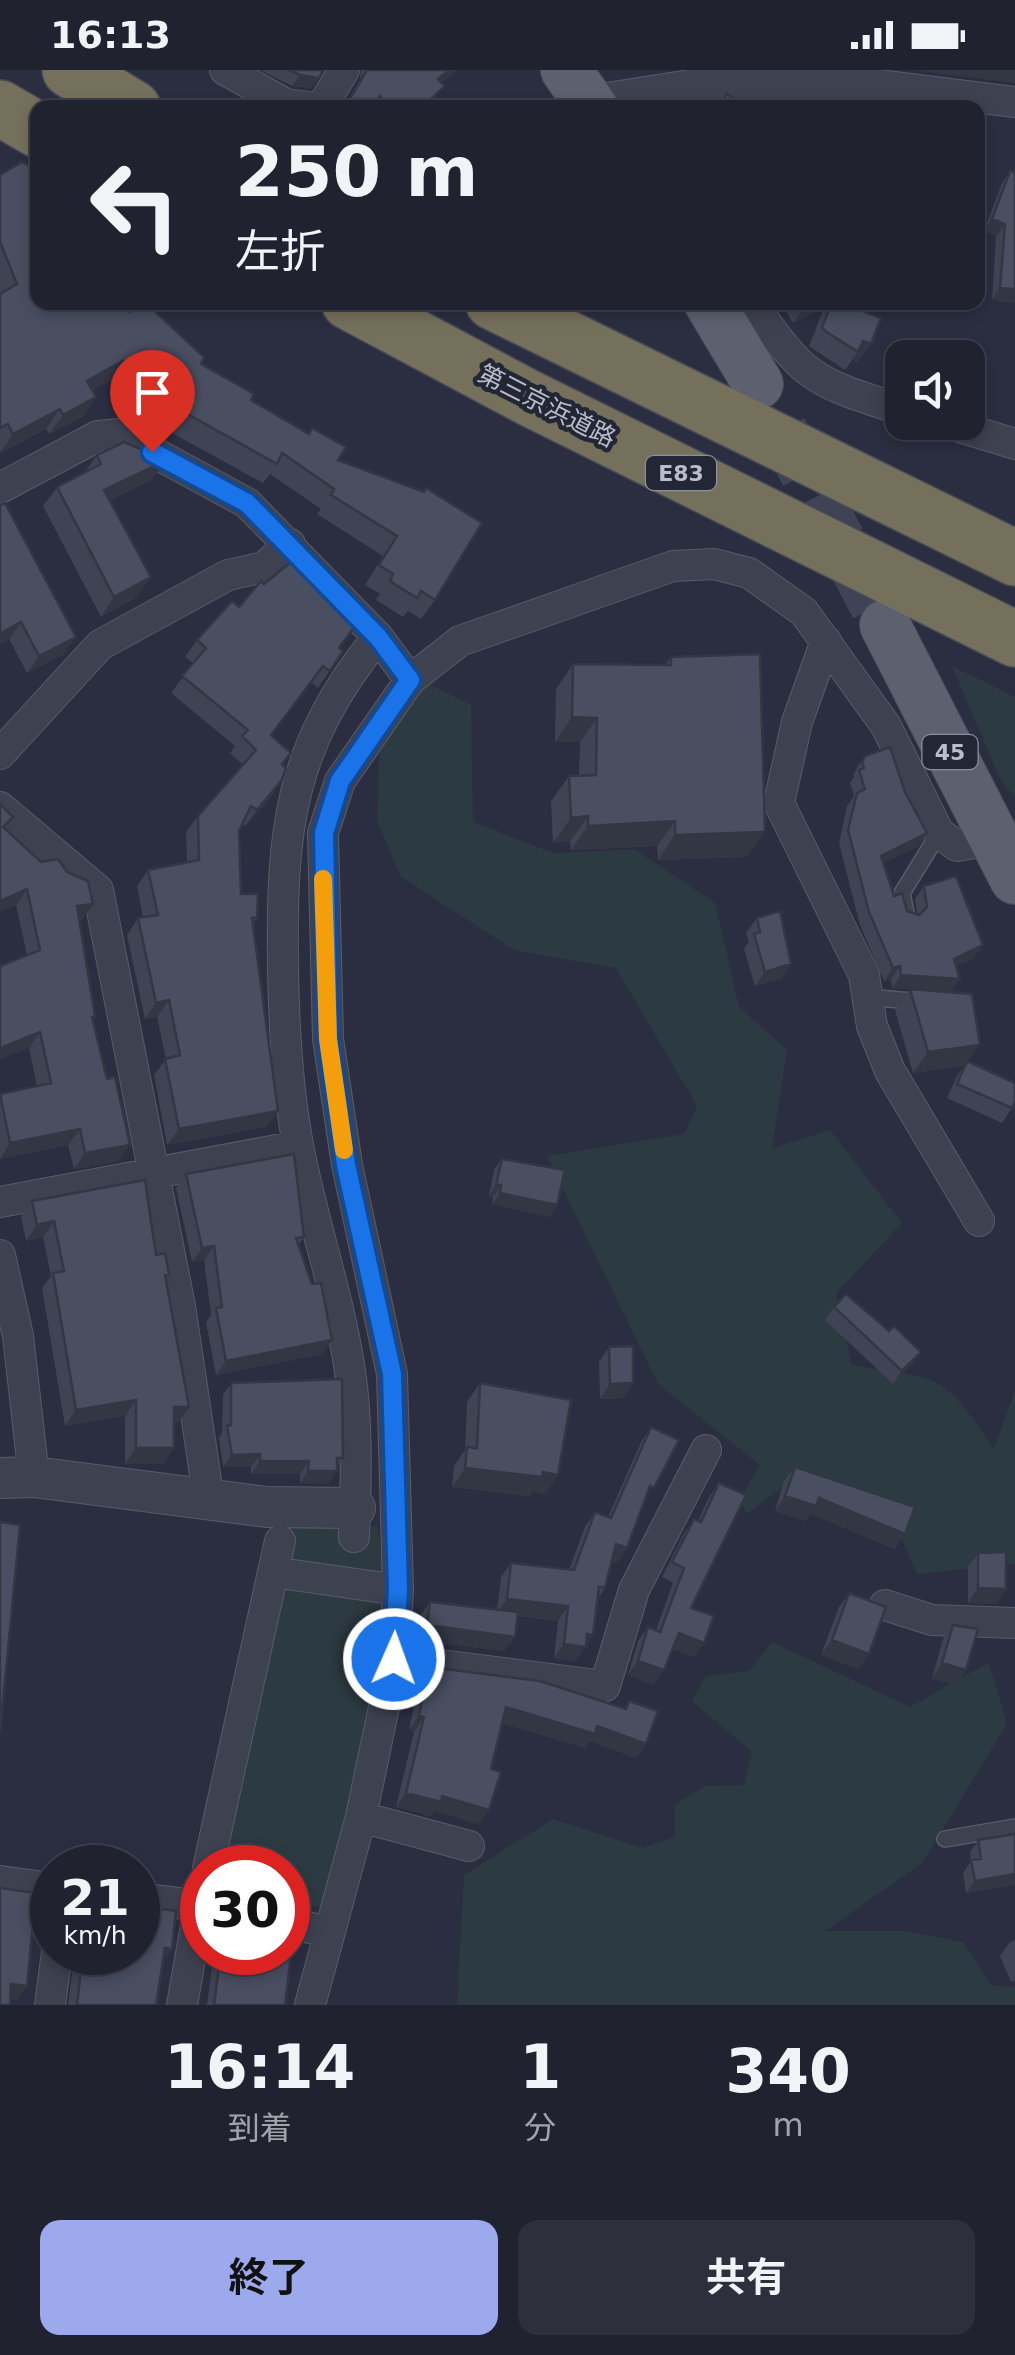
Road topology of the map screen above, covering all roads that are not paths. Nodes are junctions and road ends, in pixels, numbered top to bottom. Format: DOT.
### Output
graph roads {
  1 [pos="70,70"];
  2 [pos="344,70"];
  3 [pos="236,73"];
  4 [pos="582,93"];
  5 [pos="120,100"];
  6 [pos="280,100"];
  7 [pos="324,100"];
  8 [pos="1015,102"];
  9 [pos="0,108"];
  10 [pos="30,125"];
  11 [pos="364,310"];
  12 [pos="509,310"];
  13 [pos="713,310"];
  14 [pos="756,310"];
  15 [pos="758,384"];
  16 [pos="885,404"];
  17 [pos="985,435"];
  18 [pos="1015,444"];
  19 [pos="0,488"];
  20 [pos="290,544"];
  21 [pos="1015,558"];
  22 [pos="885,625"];
  23 [pos="378,637"];
  24 [pos="1015,639"];
  25 [pos="826,641"];
  26 [pos="410,680"];
  27 [pos="0,754"];
  28 [pos="0,807"];
  29 [pos="939,833"];
  30 [pos="1005,859"];
  31 [pos="907,918"];
  32 [pos="867,998"];
  33 [pos="935,1002"];
  34 [pos="298,1146"];
  35 [pos="154,1175"];
  36 [pos="0,1202"];
  37 [pos="979,1221"];
  38 [pos="0,1256"];
  39 [pos="706,1450"];
  40 [pos="17,1478"];
  41 [pos="209,1501"];
  42 [pos="354,1522"];
  43 [pos="280,1541"];
  44 [pos="273,1572"];
  45 [pos="398,1590"];
  46 [pos="885,1605"];
  47 [pos="1015,1623"];
  48 [pos="394,1659"];
  49 [pos="361,1818"];
  50 [pos="1015,1827"];
  51 [pos="946,1839"];
  52 [pos="213,1845"];
  53 [pos="469,1846"];
  54 [pos="0,1882"];
  55 [pos="30,1885"];
  56 [pos="310,1928"];
  57 [pos="329,1932"];
  58 [pos="55,1975"];
  59 [pos="188,1975"];
  60 [pos="50,2005"];
  61 [pos="182,2005"];
  62 [pos="310,2005"];
  1 -- 5 [label="highway"];
  2 -- 7 [label="street"];
  3 -- 6 [label="street"];
  4 -- 8 [label="street"];
  9 -- 10 [label="highway"];
  11 -- 24 [label="highway, 第三京浜道路 / E83"];
  12 -- 21 [label="highway"];
  13 -- 15 [label="main road"];
  14 -- 16 [label="street"];
  17 -- 18 [label="street"];
  19 -- 20 [label="street"];
  20 -- 23 [label="street"];
  20 -- 27 [label="street"];
  22 -- 30 [label="main road, 45"];
  23 -- 26 [label="street"];
  23 -- 34 [label="street"];
  25 -- 26 [label="street"];
  25 -- 29 [label="street"];
  25 -- 32 [label="street"];
  26 -- 45 [label="street"];
  28 -- 35 [label="street"];
  29 -- 30 [label="street"];
  29 -- 31 [label="lane"];
  32 -- 33 [label="lane"];
  32 -- 37 [label="street"];
  34 -- 35 [label="street"];
  34 -- 42 [label="street"];
  35 -- 36 [label="street"];
  35 -- 41 [label="street"];
  38 -- 40 [label="street"];
  39 -- 48 [label="street"];
  40 -- 41 [label="street"];
  41 -- 42 [label="street"];
  43 -- 44 [label="street"];
  44 -- 45 [label="street"];
  44 -- 52 [label="street"];
  45 -- 48 [label="street"];
  46 -- 47 [label="street"];
  48 -- 49 [label="street"];
  49 -- 53 [label="street"];
  49 -- 57 [label="street"];
  50 -- 51 [label="lane"];
  54 -- 55 [label="street"];
  56 -- 57 [label="street"];
  57 -- 62 [label="street"];
  58 -- 60 [label="street"];
  59 -- 61 [label="street"];
}
